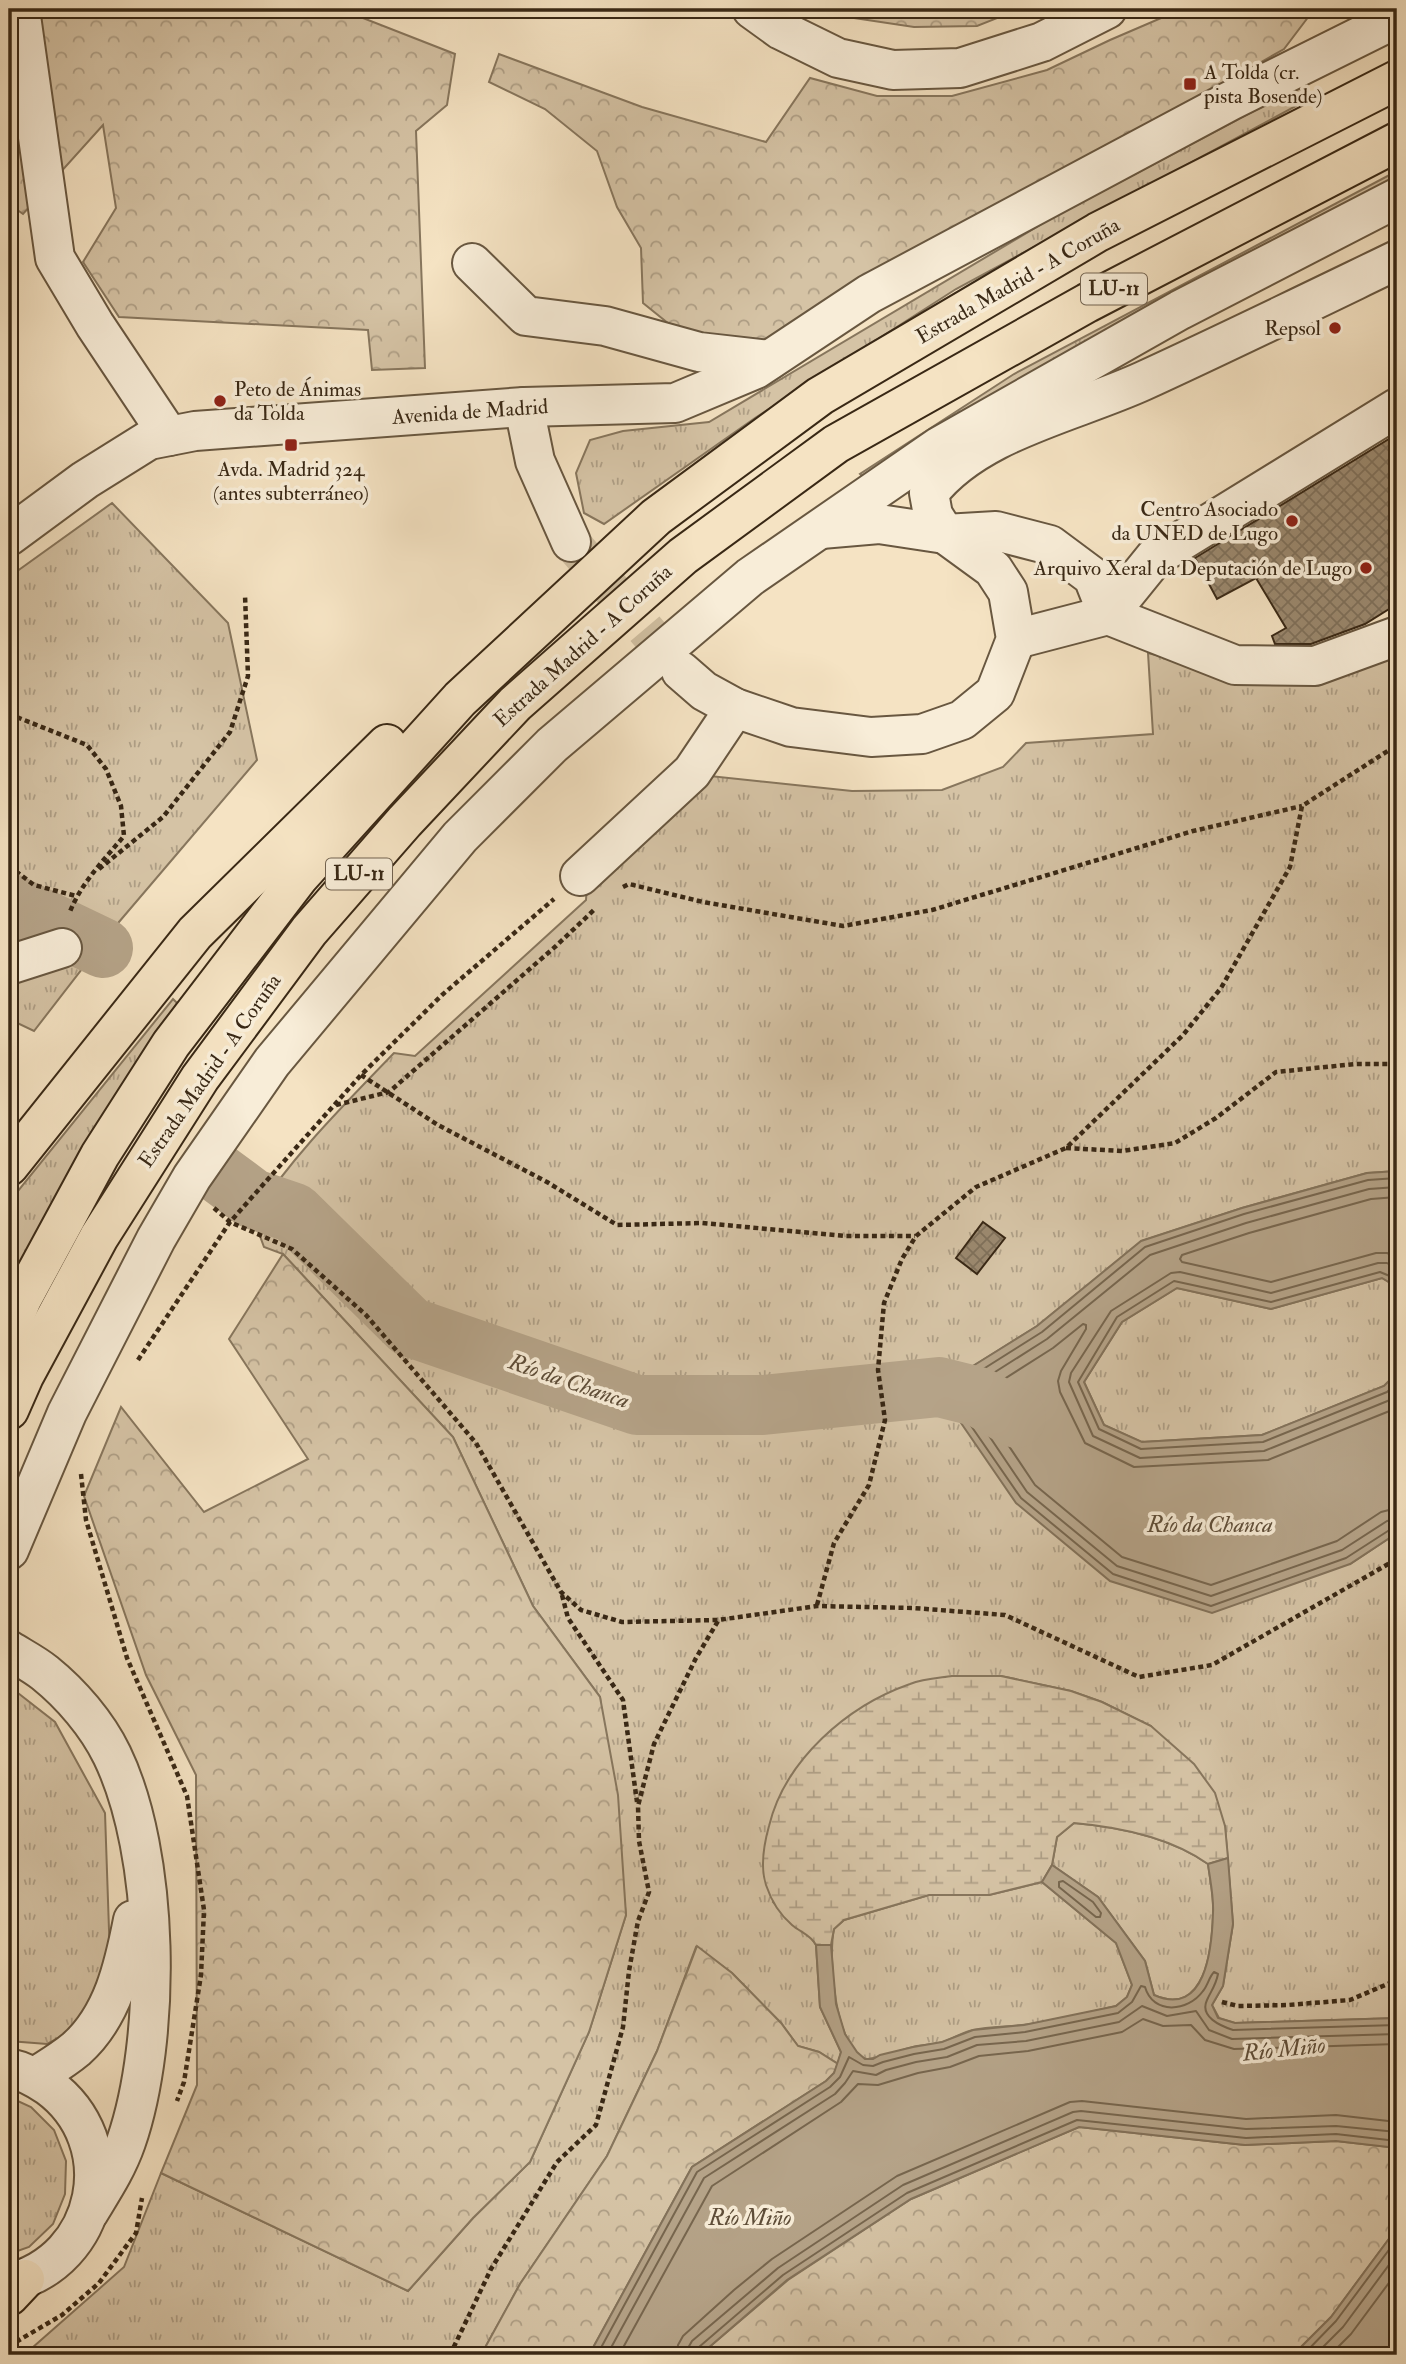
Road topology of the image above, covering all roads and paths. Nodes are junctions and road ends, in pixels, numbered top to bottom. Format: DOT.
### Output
graph roads {
  1 [pos="20,9"];
  2 [pos="752,9"];
  3 [pos="1107,9"];
  4 [pos="1383,17"];
  5 [pos="1397,80"];
  6 [pos="1397,142"];
  7 [pos="1397,198"];
  8 [pos="1397,260"];
  9 [pos="472,263"];
  10 [pos="769,360"];
  11 [pos="524,407"];
  12 [pos="1397,408"];
  13 [pos="169,436"];
  14 [pos="950,455"];
  15 [pos="656,517"];
  16 [pos="819,530"];
  17 [pos="945,534"];
  18 [pos="9,536"];
  19 [pos="571,542"];
  20 [pos="245,595"];
  21 [pos="1108,615"];
  22 [pos="1397,636"];
  23 [pos="1016,639"];
  24 [pos="681,671"];
  25 [pos="735,708"];
  26 [pos="9,713"];
  27 [pos="1397,745"];
  28 [pos="1302,806"];
  29 [pos="9,866"];
  30 [pos="90,876"];
  31 [pos="615,890"];
  32 [pos="588,892"];
  33 [pos="76,896"];
  34 [pos="66,931"];
  35 [pos="9,965"];
  36 [pos="1397,1064"];
  37 [pos="361,1075"];
  38 [pos="389,1092"];
  39 [pos="335,1105"];
  40 [pos="1066,1148"];
  41 [pos="9,1166"];
  42 [pos="916,1236"];
  43 [pos="9,1330"];
  44 [pos="9,1410"];
  45 [pos="9,1550"];
  46 [pos="1397,1559"];
  47 [pos="561,1592"];
  48 [pos="817,1606"];
  49 [pos="718,1620"];
  50 [pos="9,1650"];
  51 [pos="638,1806"];
  52 [pos="144,1872"];
  53 [pos="1397,1980"];
  54 [pos="1222,2002"];
  55 [pos="22,2073"];
  56 [pos="89,2212"];
  57 [pos="14,2286"];
  58 [pos="450,2355"];
  1 -- 13 [label="street"];
  2 -- 3 [label="street"];
  4 -- 10 [label="street, Avenida de Madrid"];
  5 -- 15 [label="highway, Estrada Madrid - A Coruña / LU-11"];
  6 -- 44 [label="highway, Estrada Madrid - A Coruña / LU-11"];
  7 -- 14 [label="street"];
  8 -- 14 [label="street"];
  9 -- 10 [label="street"];
  10 -- 11 [label="street, Avenida de Madrid"];
  11 -- 13 [label="street, Avenida de Madrid"];
  11 -- 19 [label="street"];
  12 -- 21 [label="street"];
  13 -- 18 [label="street, Avenida de Madrid"];
  14 -- 16 [label="street"];
  14 -- 17 [label="street"];
  15 -- 41 [label="highway"];
  15 -- 43 [label="highway, Estrada Madrid - A Coruña / LU-11"];
  16 -- 17 [label="street"];
  16 -- 45 [label="street"];
  17 -- 21 [label="street"];
  17 -- 23 [label="street"];
  20 -- 30 [label="path"];
  21 -- 22 [label="street"];
  21 -- 23 [label="street"];
  23 -- 25 [label="street"];
  24 -- 25 [label="street"];
  25 -- 32 [label="street"];
  26 -- 30 [label="path"];
  27 -- 28 [label="path"];
  28 -- 31 [label="path"];
  28 -- 40 [label="path"];
  29 -- 33 [label="path"];
  30 -- 33 [label="path"];
  32 -- 37 [label="path"];
  32 -- 38 [label="path"];
  33 -- 34 [label="path"];
  34 -- 35 [label="street"];
  36 -- 40 [label="path"];
  37 -- 38 [label="path"];
  37 -- 39 [label="path"];
  38 -- 39 [label="path"];
  38 -- 42 [label="path"];
  39 -- 47 [label="path"];
  40 -- 42 [label="path"];
  42 -- 48 [label="path"];
  46 -- 48 [label="path"];
  47 -- 49 [label="path"];
  47 -- 51 [label="path"];
  48 -- 49 [label="path"];
  49 -- 51 [label="path"];
  50 -- 52 [label="street"];
  51 -- 58 [label="path"];
  52 -- 55 [label="street"];
  52 -- 56 [label="street"];
  53 -- 54 [label="path"];
  55 -- 56 [label="street"];
  56 -- 57 [label="street"];
}
